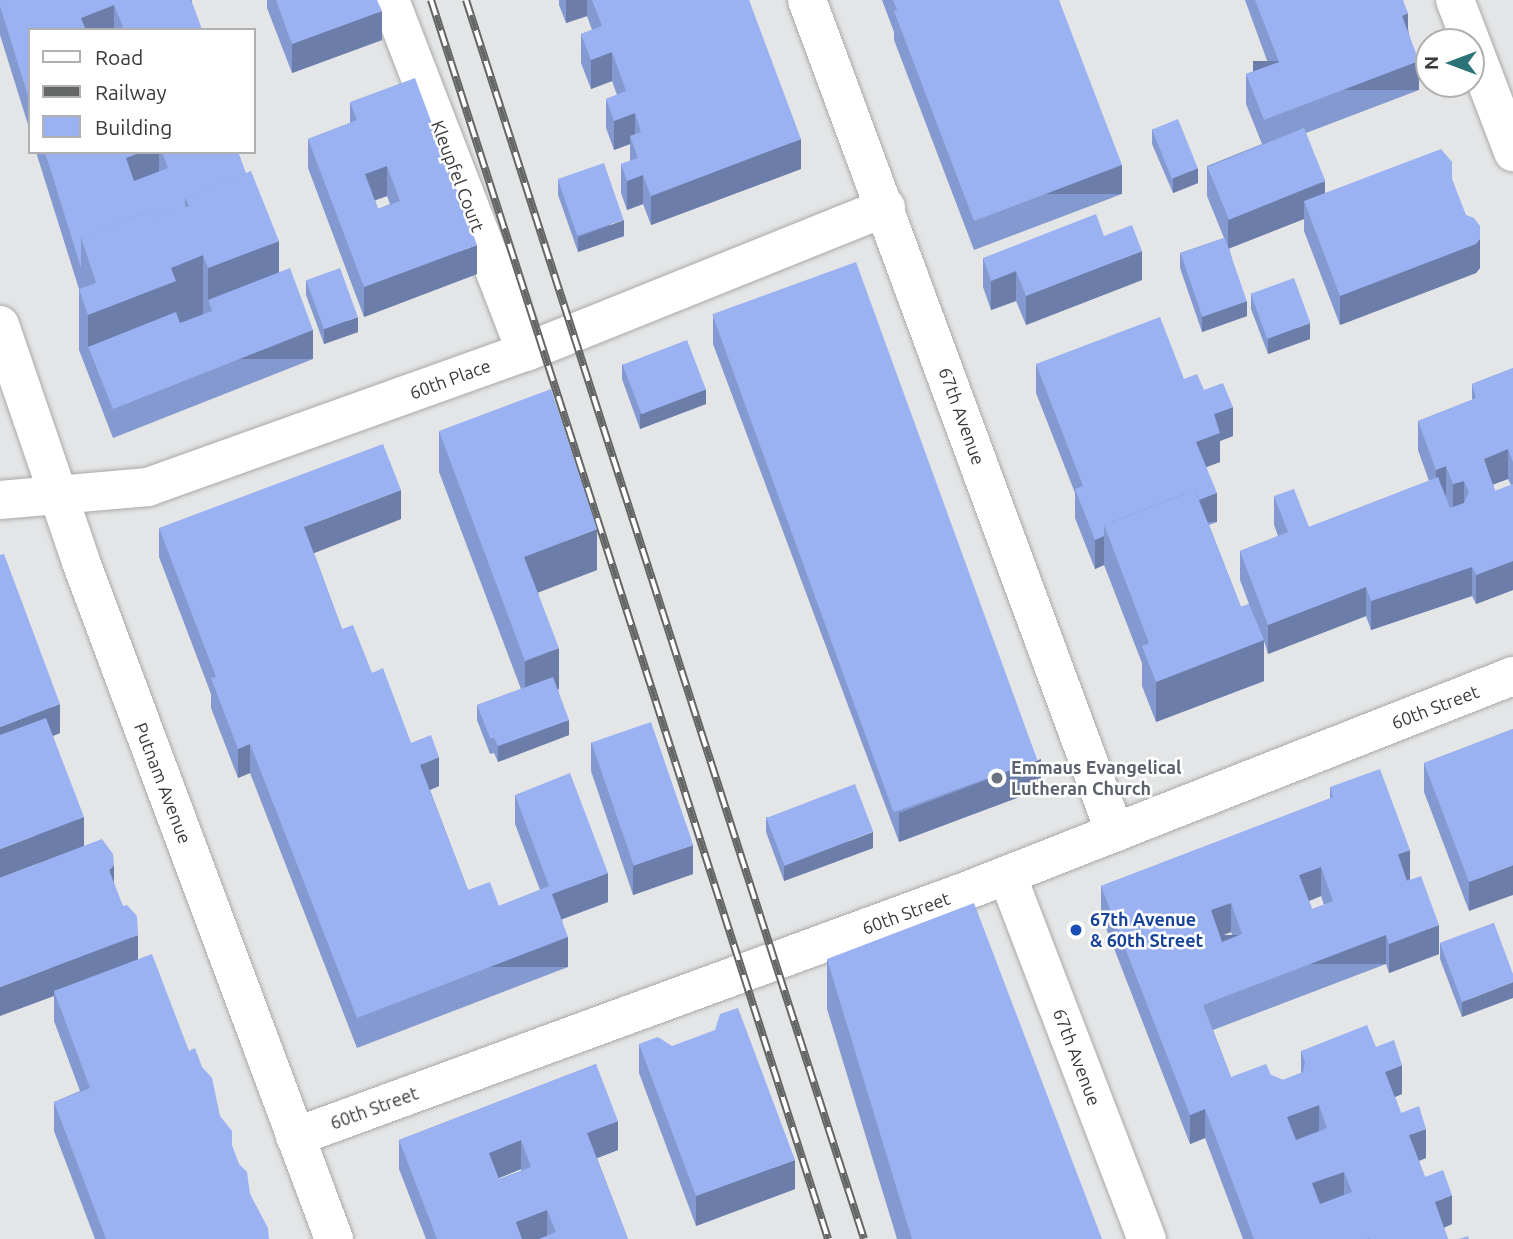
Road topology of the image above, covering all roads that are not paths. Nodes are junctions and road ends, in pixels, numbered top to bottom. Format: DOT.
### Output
graph roads {
  1 [pos="390,0"];
  2 [pos="807,0"];
  3 [pos="1455,0"];
  4 [pos="1513,152"];
  5 [pos="886,207"];
  6 [pos="0,325"];
  7 [pos="526,352"];
  8 [pos="57,495"];
  9 [pos="0,500"];
  10 [pos="1513,676"];
  11 [pos="1115,833"];
  12 [pos="1007,876"];
  13 [pos="295,1137"];
  14 [pos="334,1239"];
  15 [pos="1147,1239"];
  1 -- 7 [label="street, Kleupfel Court"];
  2 -- 5 [label="street, 67th Avenue"];
  3 -- 4 [label="street"];
  5 -- 7 [label="street, 60th Place"];
  5 -- 11 [label="street, 67th Avenue"];
  6 -- 8 [label="street, Putnam Avenue"];
  7 -- 8 [label="street, 60th Place"];
  8 -- 9 [label="street, 60th Place"];
  8 -- 13 [label="street, Putnam Avenue"];
  10 -- 11 [label="street, 60th Street"];
  11 -- 12 [label="street, 60th Street"];
  12 -- 13 [label="street, 60th Street"];
  12 -- 15 [label="street, 67th Avenue"];
  13 -- 14 [label="street, Putnam Avenue"];
}
